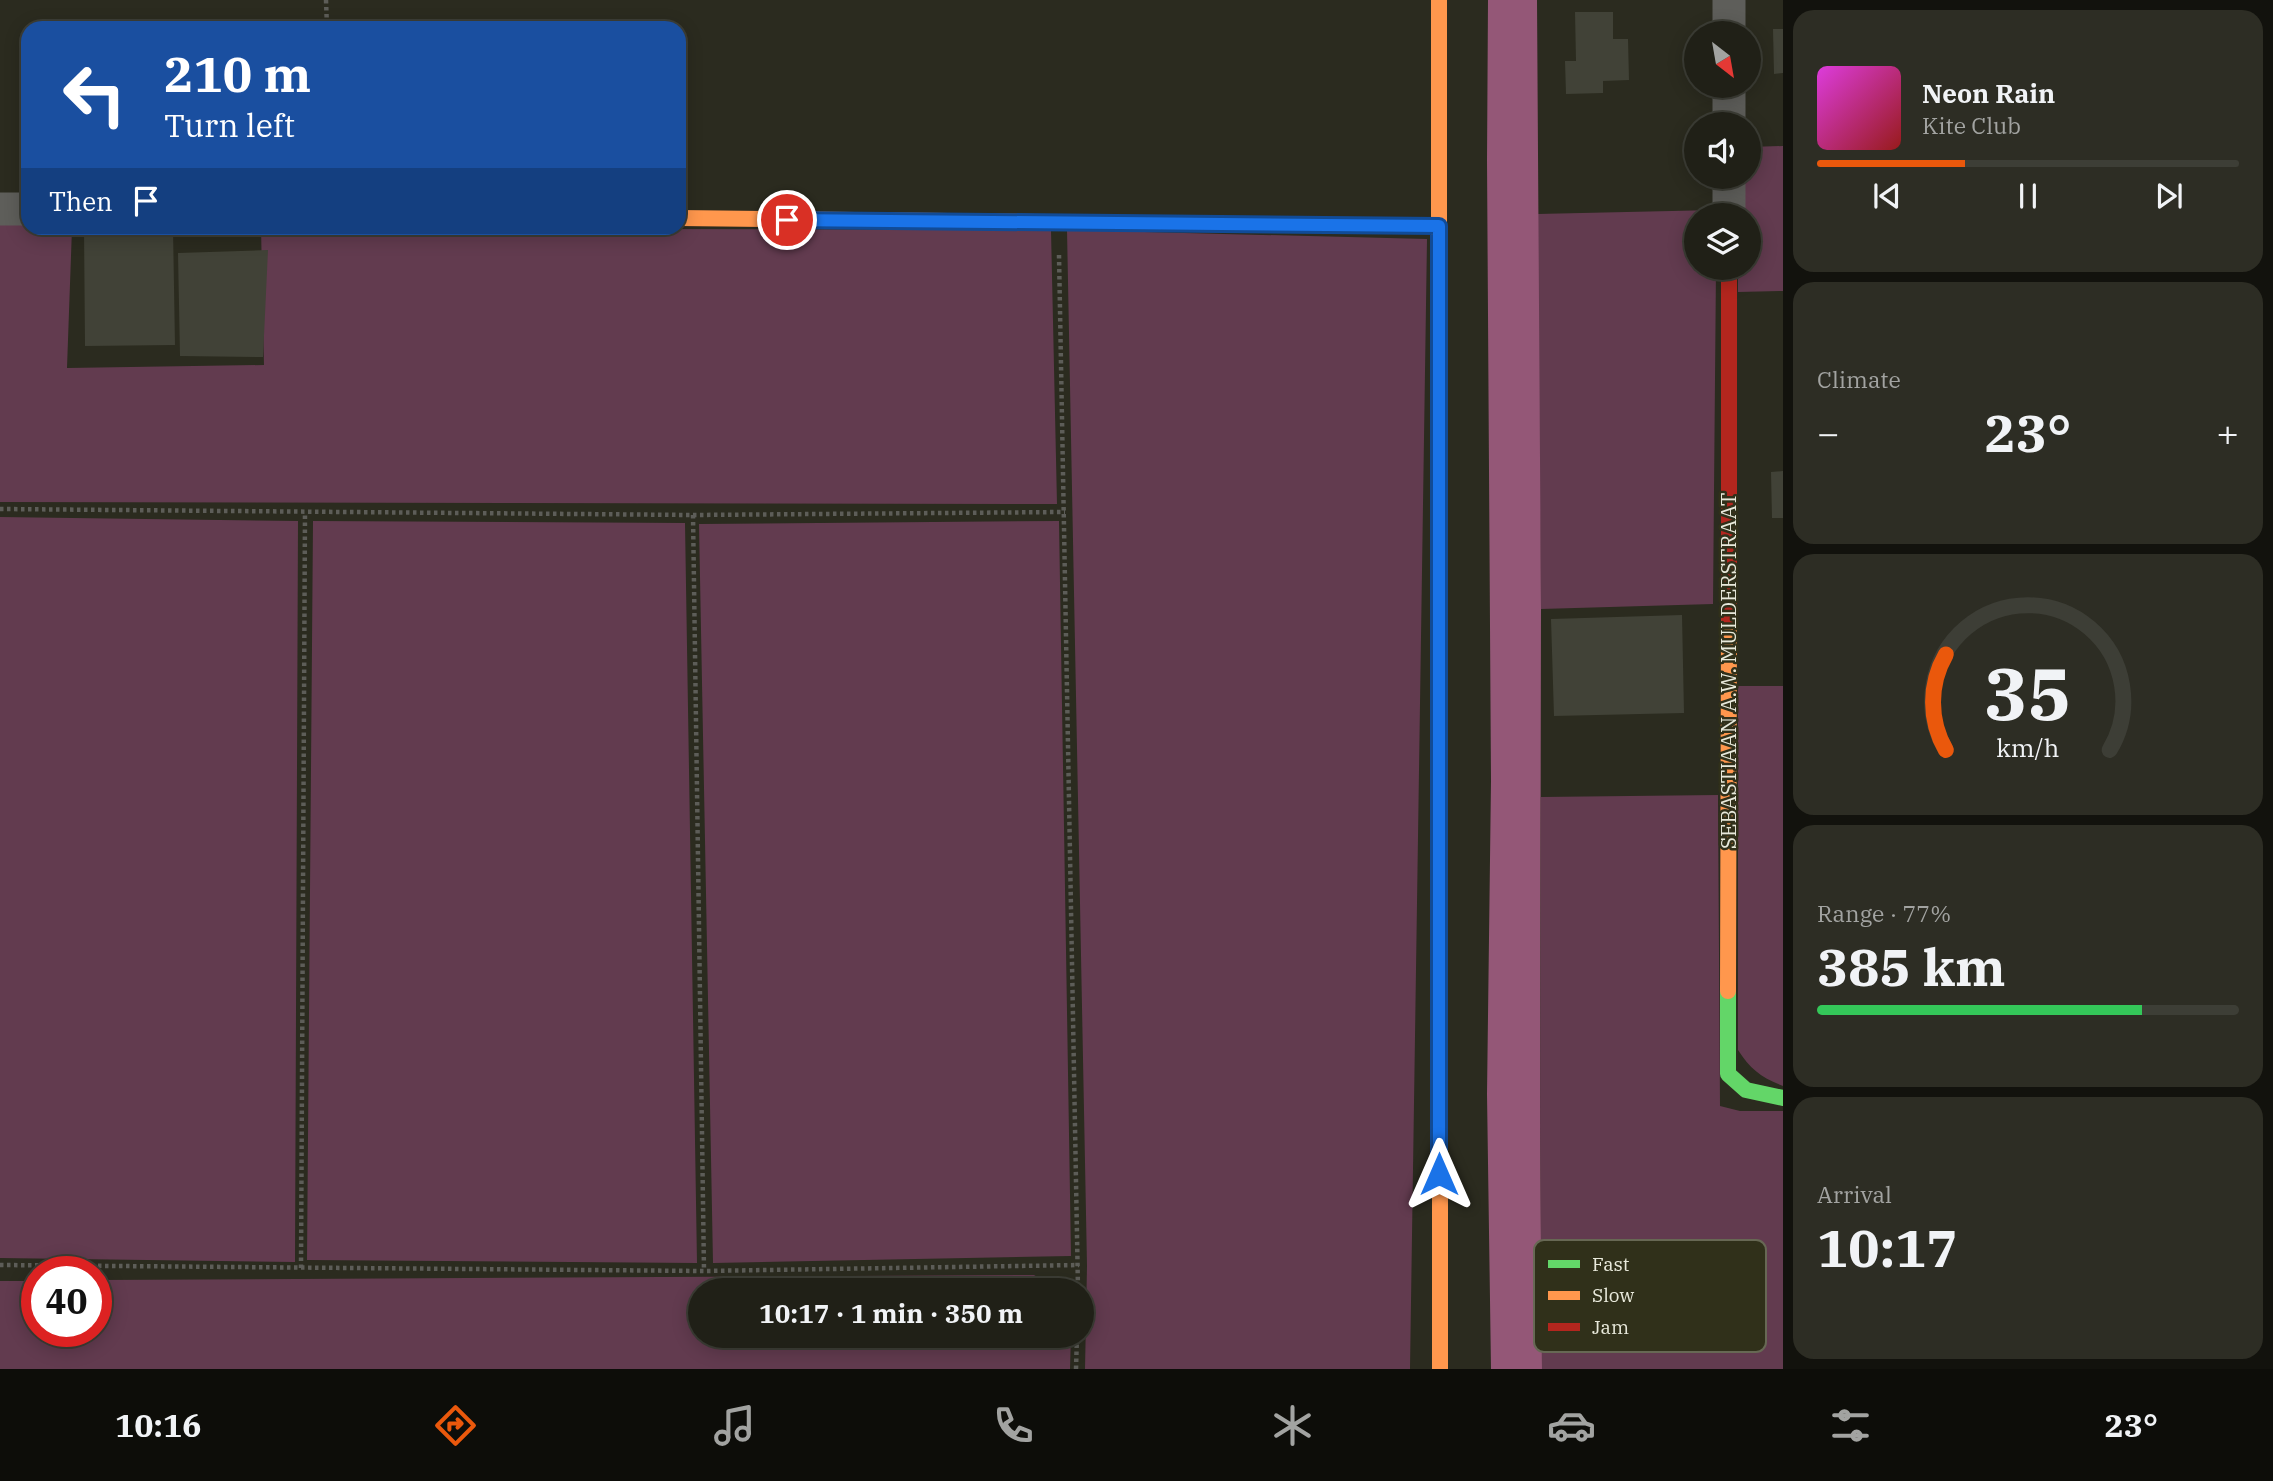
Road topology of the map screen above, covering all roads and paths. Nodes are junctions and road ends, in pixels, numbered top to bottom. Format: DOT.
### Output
graph roads {
  1 [pos="326,0"];
  2 [pos="1439,0"];
  3 [pos="1729,0"];
  4 [pos="327,21"];
  5 [pos="1729,21"];
  6 [pos="0,209"];
  7 [pos="21,209"];
  8 [pos="686,218"];
  9 [pos="1058,223"];
  10 [pos="1439,226"];
  11 [pos="1728,280"];
  12 [pos="0,509"];
  13 [pos="1065,512"];
  14 [pos="305,513"];
  15 [pos="693,515"];
  16 [pos="1783,1098"];
  17 [pos="0,1265"];
  18 [pos="1079,1265"];
  19 [pos="301,1268"];
  20 [pos="704,1271"];
  21 [pos="1078,1278"];
  22 [pos="1077,1348"];
  23 [pos="1076,1369"];
  24 [pos="1440,1369"];
  1 -- 4 [label="path"];
  2 -- 10 [label="street"];
  3 -- 5 [label="street"];
  6 -- 7 [label="street"];
  8 -- 9 [label="street"];
  9 -- 10 [label="street"];
  9 -- 13 [label="path"];
  10 -- 24 [label="street"];
  11 -- 16 [label="street, SEBASTIAAN A.W. MULDERSTRAAT"];
  12 -- 14 [label="path"];
  13 -- 15 [label="path"];
  13 -- 18 [label="path"];
  14 -- 15 [label="path"];
  14 -- 19 [label="path"];
  15 -- 20 [label="path"];
  17 -- 19 [label="path"];
  18 -- 20 [label="path"];
  18 -- 21 [label="path"];
  19 -- 20 [label="path"];
  22 -- 23 [label="path"];
}
